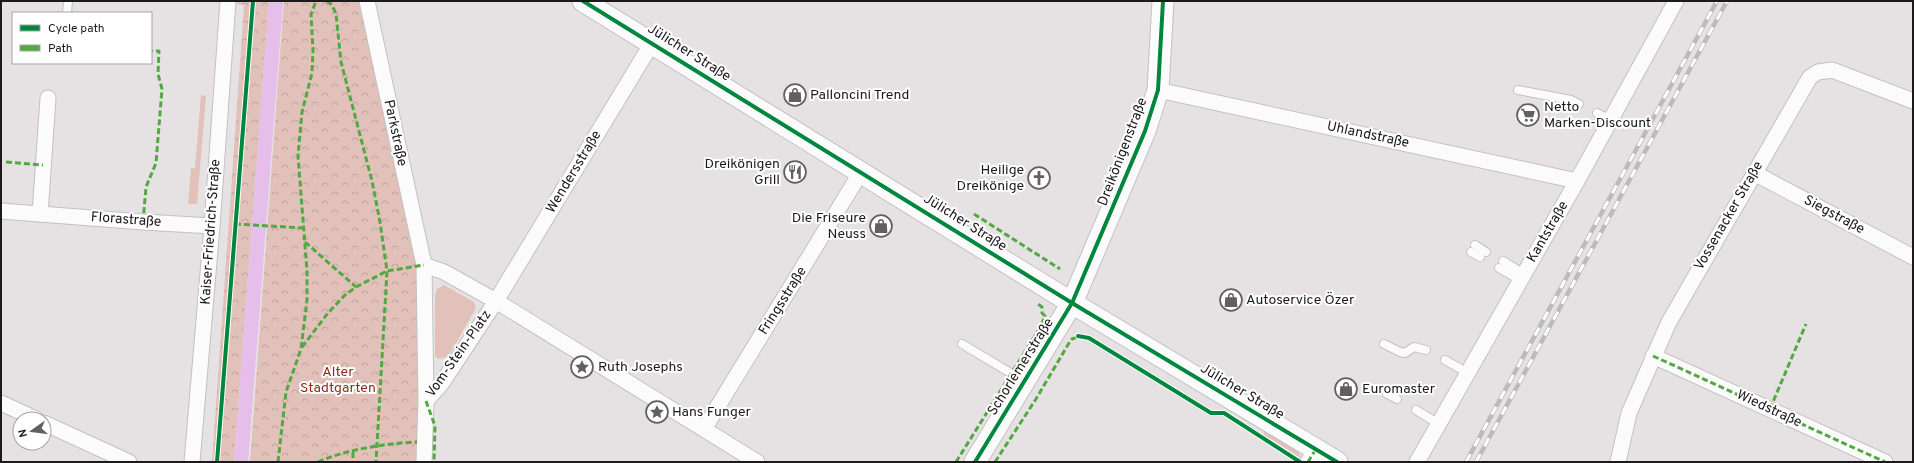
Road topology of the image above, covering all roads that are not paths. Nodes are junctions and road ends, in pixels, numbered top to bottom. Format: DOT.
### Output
graph roads {
  1 [pos="68,1"];
  2 [pos="228,1"];
  3 [pos="367,1"];
  4 [pos="583,1"];
  5 [pos="1163,1"];
  6 [pos="1676,1"];
  7 [pos="67,12"];
  8 [pos="652,43"];
  9 [pos="1158,90"];
  10 [pos="1518,90"];
  11 [pos="48,98"];
  12 [pos="1913,101"];
  13 [pos="1579,104"];
  14 [pos="1597,113"];
  15 [pos="1611,120"];
  16 [pos="862,172"];
  17 [pos="1754,173"];
  18 [pos="1577,181"];
  19 [pos="1,211"];
  20 [pos="40,214"];
  21 [pos="212,226"];
  22 [pos="1473,248"];
  23 [pos="1483,254"];
  24 [pos="1913,257"];
  25 [pos="424,265"];
  26 [pos="1501,265"];
  27 [pos="1522,277"];
  28 [pos="496,301"];
  29 [pos="1072,303"];
  30 [pos="962,344"];
  31 [pos="1384,344"];
  32 [pos="1426,350"];
  33 [pos="1653,356"];
  34 [pos="1445,360"];
  35 [pos="1468,372"];
  36 [pos="1025,381"];
  37 [pos="1387,394"];
  38 [pos="1397,399"];
  39 [pos="426,401"];
  40 [pos="1,403"];
  41 [pos="1416,410"];
  42 [pos="18,411"];
  43 [pos="1439,424"];
  44 [pos="52,427"];
  45 [pos="704,429"];
  46 [pos="1312,456"];
  47 [pos="129,462"];
  48 [pos="192,462"];
  49 [pos="424,462"];
  50 [pos="757,462"];
  51 [pos="975,462"];
  52 [pos="1337,462"];
  53 [pos="1417,462"];
  54 [pos="1618,462"];
  55 [pos="1885,462"];
  1 -- 7 [label="lane"];
  2 -- 21 [label="street, Kaiser-Friedrich-Straße"];
  3 -- 25 [label="street, Parkstraße"];
  4 -- 8 [label="main road, Jülicher Straße"];
  5 -- 9 [label="main road, Dreikönigenstraße"];
  6 -- 15 [label="street, Kantstraße"];
  8 -- 16 [label="main road, Jülicher Straße"];
  8 -- 28 [label="street, Wendersstraße"];
  9 -- 18 [label="street, Uhlandstraße"];
  9 -- 29 [label="main road, Dreikönigenstraße"];
  10 -- 13 [label="lane"];
  11 -- 20 [label="street"];
  12 -- 17 [label="street, Vossenacker Straße"];
  14 -- 15 [label="lane"];
  15 -- 18 [label="street, Kantstraße"];
  16 -- 29 [label="main road, Jülicher Straße"];
  16 -- 45 [label="street, Fringsstraße"];
  17 -- 24 [label="street, Siegstraße"];
  17 -- 33 [label="street, Vossenacker Straße"];
  18 -- 27 [label="street, Kantstraße"];
  19 -- 20 [label="street, Florastraße"];
  20 -- 21 [label="street, Florastraße"];
  21 -- 48 [label="street, Kaiser-Friedrich-Straße"];
  22 -- 23 [label="lane"];
  25 -- 28 [label="street, Vom-Stein-Platz"];
  25 -- 39 [label="street, Vom-Stein-Platz"];
  26 -- 27 [label="lane"];
  27 -- 35 [label="street, Kantstraße"];
  28 -- 39 [label="street, Vom-Stein-Platz"];
  28 -- 45 [label="street"];
  29 -- 36 [label="main road, Schorlemerstraße"];
  29 -- 46 [label="main road, Jülicher Straße"];
  30 -- 36 [label="lane"];
  31 -- 32 [label="lane"];
  33 -- 54 [label="street, Vossenacker Straße"];
  33 -- 55 [label="street, Wiedstraße"];
  34 -- 35 [label="lane"];
  35 -- 43 [label="street, Kantstraße"];
  36 -- 51 [label="main road, Schorlemerstraße"];
  37 -- 38 [label="lane"];
  39 -- 49 [label="street"];
  40 -- 42 [label="street"];
  41 -- 43 [label="lane"];
  43 -- 53 [label="street, Kantstraße"];
  44 -- 47 [label="street"];
  45 -- 50 [label="street"];
  46 -- 52 [label="main road, Jülicher Straße"];
}
